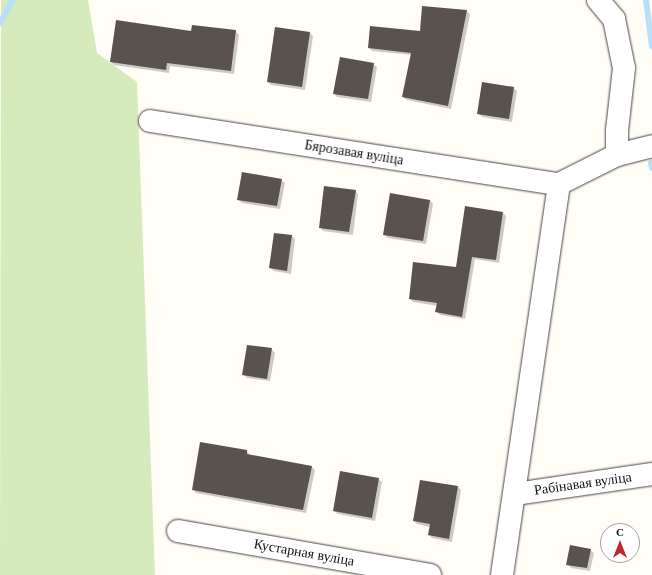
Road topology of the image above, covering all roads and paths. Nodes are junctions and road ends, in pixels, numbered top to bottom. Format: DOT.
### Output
graph roads {
  1 [pos="598,0"];
  2 [pos="150,121"];
  3 [pos="652,146"];
  4 [pos="617,155"];
  5 [pos="559,184"];
  6 [pos="652,474"];
  7 [pos="515,494"];
  8 [pos="178,531"];
  9 [pos="430,575"];
  10 [pos="502,575"];
  1 -- 4 [label="street"];
  2 -- 5 [label="street, Бярозавая вуліца"];
  3 -- 4 [label="street"];
  4 -- 5 [label="street"];
  5 -- 7 [label="street"];
  6 -- 7 [label="street, Рабінавая вуліца"];
  7 -- 10 [label="street"];
  8 -- 9 [label="street, Кустарная вуліца"];
}
